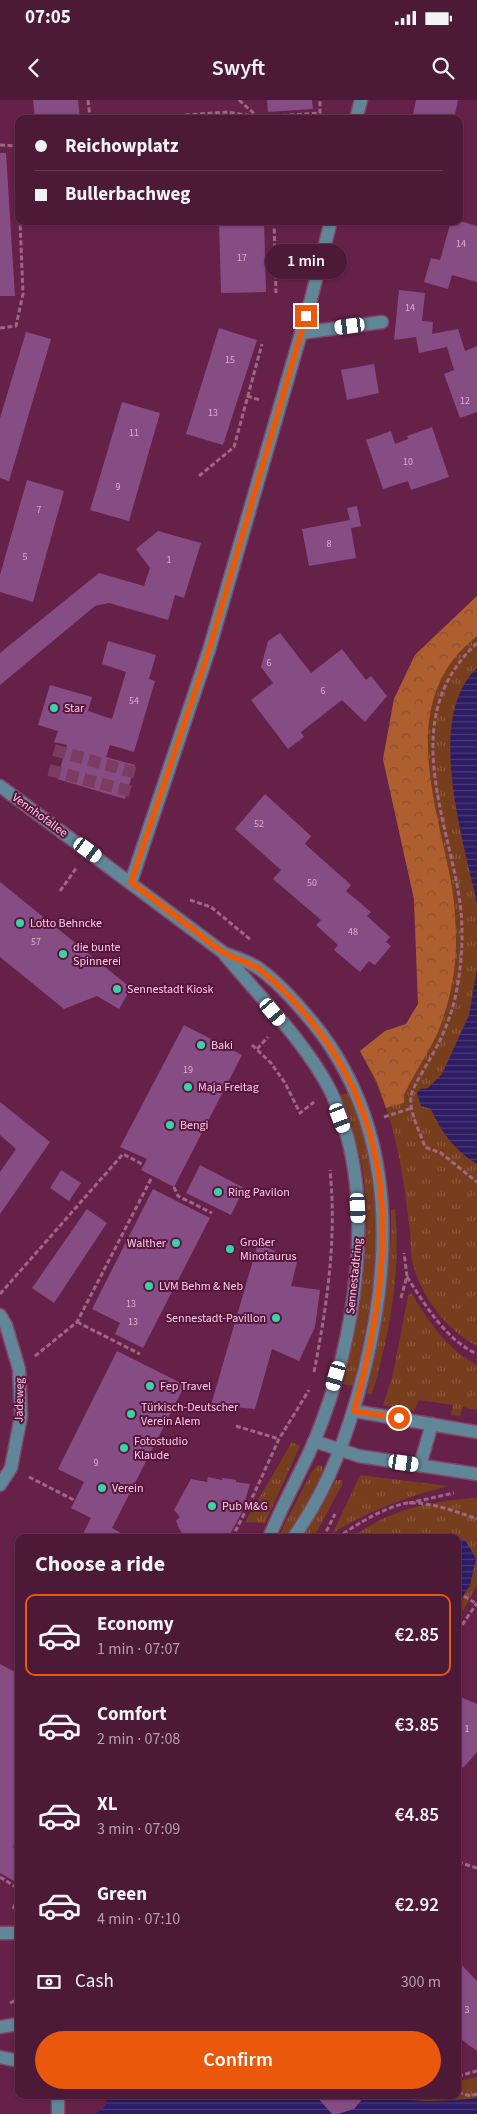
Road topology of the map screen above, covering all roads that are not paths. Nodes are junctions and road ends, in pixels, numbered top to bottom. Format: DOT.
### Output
graph roads {
  1 [pos="361,100"];
  2 [pos="357,115"];
  3 [pos="329,225"];
  4 [pos="382,322"];
  5 [pos="301,333"];
  6 [pos="0,786"];
  7 [pos="131,882"];
  8 [pos="224,953"];
  9 [pos="0,1315"];
  10 [pos="354,1411"];
  11 [pos="432,1424"];
  12 [pos="477,1432"];
  13 [pos="314,1441"];
  14 [pos="340,1451"];
  15 [pos="420,1465"];
  16 [pos="477,1474"];
  17 [pos="0,1484"];
  18 [pos="271,1534"];
  19 [pos="296,1534"];
  20 [pos="0,1933"];
  21 [pos="15,1933"];
  22 [pos="15,2024"];
  23 [pos="0,2026"];
  24 [pos="0,2058"];
  25 [pos="15,2060"];
  26 [pos="58,2099"];
  27 [pos="58,2114"];
  1 -- 2 [label="street"];
  3 -- 5 [label="street"];
  4 -- 5 [label="street"];
  5 -- 7 [label="street"];
  6 -- 7 [label="street, Vennhofallee"];
  7 -- 8 [label="street, Vennhofallee"];
  8 -- 10 [label="street, Sennestadtring"];
  8 -- 13 [label="street, Sennestadtring"];
  9 -- 17 [label="street, Jadeweg"];
  10 -- 11 [label="street"];
  10 -- 14 [label="street, Sennestadtring"];
  11 -- 12 [label="street"];
  11 -- 15 [label="street"];
  13 -- 14 [label="street"];
  13 -- 18 [label="street, Sennestadtring"];
  14 -- 15 [label="street"];
  14 -- 19 [label="street, Sennestadtring"];
  15 -- 16 [label="street"];
  20 -- 21 [label="street"];
  22 -- 23 [label="street"];
  24 -- 25 [label="street"];
  26 -- 27 [label="street"];
}
